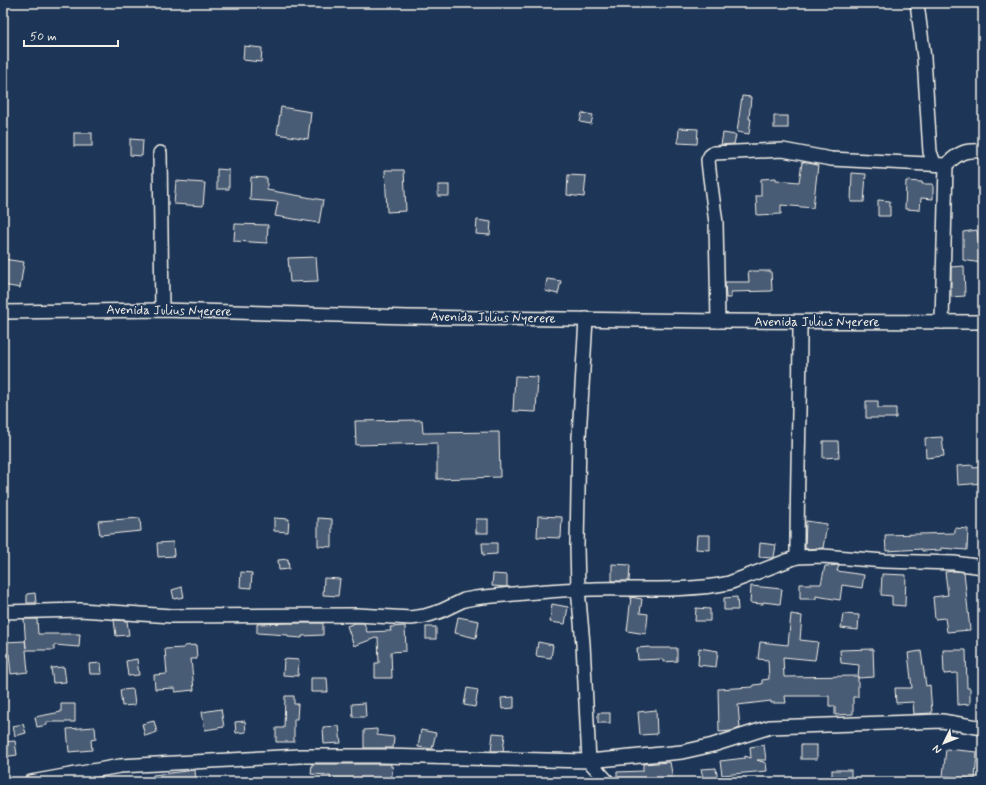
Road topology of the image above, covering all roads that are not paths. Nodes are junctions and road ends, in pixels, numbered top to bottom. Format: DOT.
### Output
graph roads {
  1 [pos="917,3"];
  2 [pos="983,151"];
  3 [pos="160,153"];
  4 [pos="940,164"];
  5 [pos="162,310"];
  6 [pos="3,312"];
  7 [pos="586,319"];
  8 [pos="718,321"];
  9 [pos="800,322"];
  10 [pos="942,322"];
  11 [pos="983,322"];
  12 [pos="797,557"];
  13 [pos="983,567"];
  14 [pos="578,589"];
  15 [pos="3,612"];
  16 [pos="983,728"];
  17 [pos="589,761"];
  18 [pos="31,782"];
  19 [pos="608,782"];
  1 -- 4 [label="street"];
  2 -- 4 [label="street"];
  3 -- 5 [label="street"];
  4 -- 8 [label="street"];
  4 -- 10 [label="street"];
  5 -- 6 [label="street, Avenida Julius Nyerere"];
  5 -- 7 [label="street, Avenida Julius Nyerere"];
  7 -- 8 [label="street, Avenida Julius Nyerere"];
  7 -- 14 [label="street"];
  8 -- 9 [label="street, Avenida Julius Nyerere"];
  9 -- 10 [label="street, Avenida Julius Nyerere"];
  9 -- 12 [label="street"];
  10 -- 11 [label="street, Avenida Julius Nyerere"];
  12 -- 13 [label="street"];
  12 -- 14 [label="street"];
  14 -- 15 [label="street"];
  14 -- 17 [label="street"];
  16 -- 17 [label="street"];
  17 -- 18 [label="street"];
  17 -- 19 [label="street"];
}
